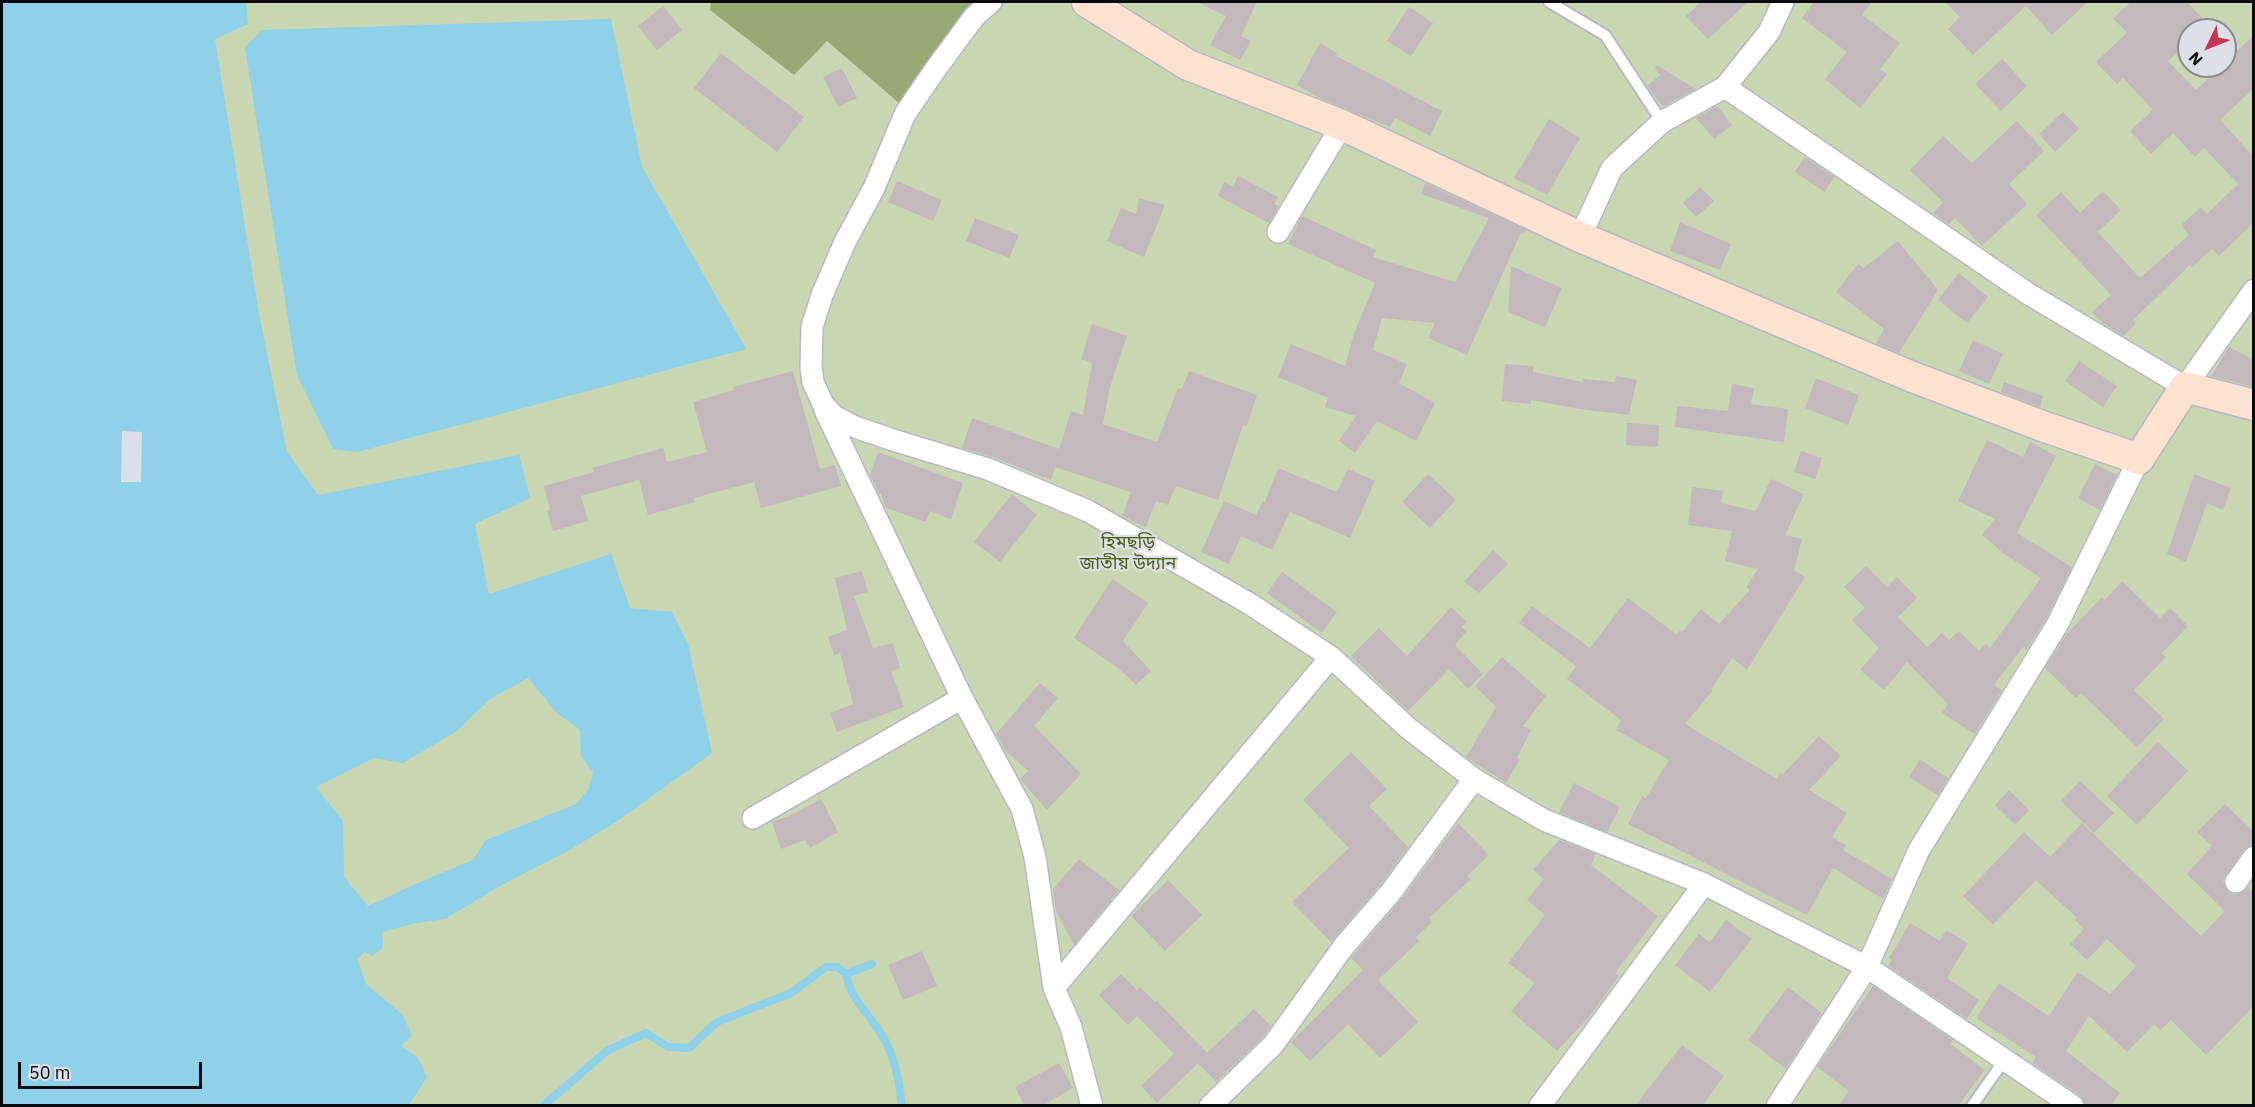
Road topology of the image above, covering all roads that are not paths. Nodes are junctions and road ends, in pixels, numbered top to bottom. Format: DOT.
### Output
graph roads {
  1 [pos="991,2"];
  2 [pos="1087,2"];
  3 [pos="1549,2"];
  4 [pos="1783,2"];
  5 [pos="1725,87"];
  6 [pos="1662,122"];
  7 [pos="1342,125"];
  8 [pos="1278,232"];
  9 [pos="1580,237"];
  10 [pos="2253,290"];
  11 [pos="2185,387"];
  12 [pos="823,404"];
  13 [pos="2253,405"];
  14 [pos="2139,459"];
  15 [pos="1331,657"];
  16 [pos="962,698"];
  17 [pos="1474,779"];
  18 [pos="753,818"];
  19 [pos="2253,857"];
  20 [pos="2236,882"];
  21 [pos="1704,884"];
  22 [pos="1867,967"];
  23 [pos="1054,988"];
  24 [pos="2005,1059"];
  25 [pos="1092,1106"];
  26 [pos="1210,1106"];
  27 [pos="1540,1106"];
  28 [pos="1777,1106"];
  29 [pos="1972,1106"];
  30 [pos="2073,1106"];
  1 -- 12 [label="street"];
  2 -- 7 [label="street"];
  3 -- 6 [label="lane"];
  4 -- 5 [label="street"];
  5 -- 6 [label="street"];
  5 -- 11 [label="street"];
  6 -- 9 [label="street"];
  7 -- 8 [label="street"];
  7 -- 9 [label="street"];
  9 -- 14 [label="street"];
  10 -- 11 [label="street"];
  11 -- 13 [label="street"];
  11 -- 14 [label="street"];
  12 -- 15 [label="street"];
  12 -- 16 [label="street"];
  14 -- 22 [label="street"];
  15 -- 17 [label="street"];
  15 -- 23 [label="street"];
  16 -- 18 [label="street"];
  16 -- 23 [label="street"];
  17 -- 21 [label="street"];
  17 -- 26 [label="street"];
  19 -- 20 [label="street"];
  21 -- 22 [label="street"];
  21 -- 27 [label="street"];
  22 -- 24 [label="street"];
  22 -- 28 [label="street"];
  23 -- 25 [label="street"];
  24 -- 29 [label="lane"];
  24 -- 30 [label="street"];
}
